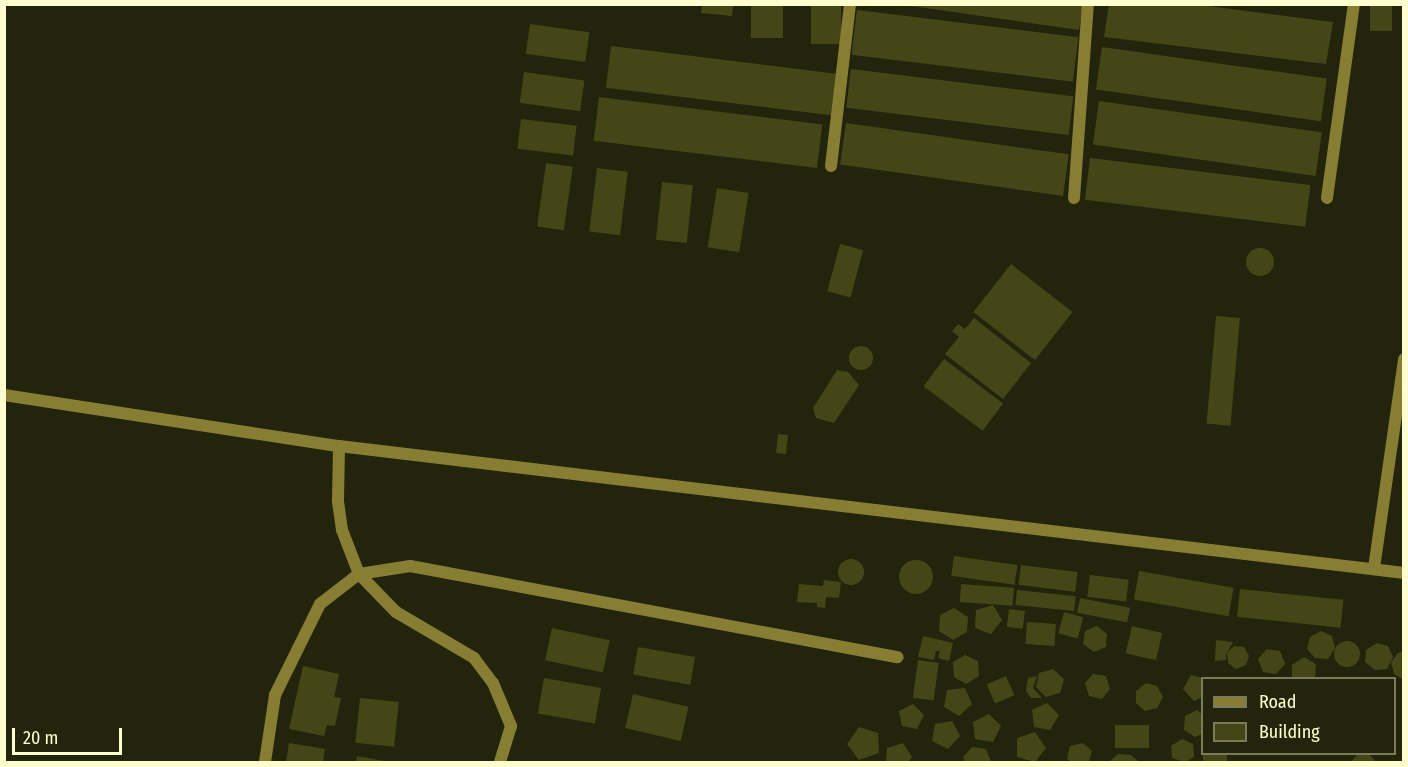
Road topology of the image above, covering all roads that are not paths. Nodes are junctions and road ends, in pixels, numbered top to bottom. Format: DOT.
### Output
graph roads {
  1 [pos="850,4"];
  2 [pos="1088,4"];
  3 [pos="1354,4"];
  4 [pos="831,166"];
  5 [pos="1074,198"];
  6 [pos="1327,198"];
  7 [pos="1404,359"];
  8 [pos="4,395"];
  9 [pos="339,446"];
  10 [pos="1374,568"];
  11 [pos="1404,573"];
  12 [pos="359,574"];
  13 [pos="898,657"];
  14 [pos="265,762"];
  15 [pos="500,762"];
  1 -- 4 [label="street"];
  2 -- 5 [label="street"];
  3 -- 6 [label="street"];
  7 -- 10 [label="street"];
  8 -- 9 [label="street"];
  9 -- 10 [label="street"];
  9 -- 12 [label="street"];
  10 -- 11 [label="street"];
  12 -- 13 [label="street"];
  12 -- 14 [label="street"];
  12 -- 15 [label="street"];
}
